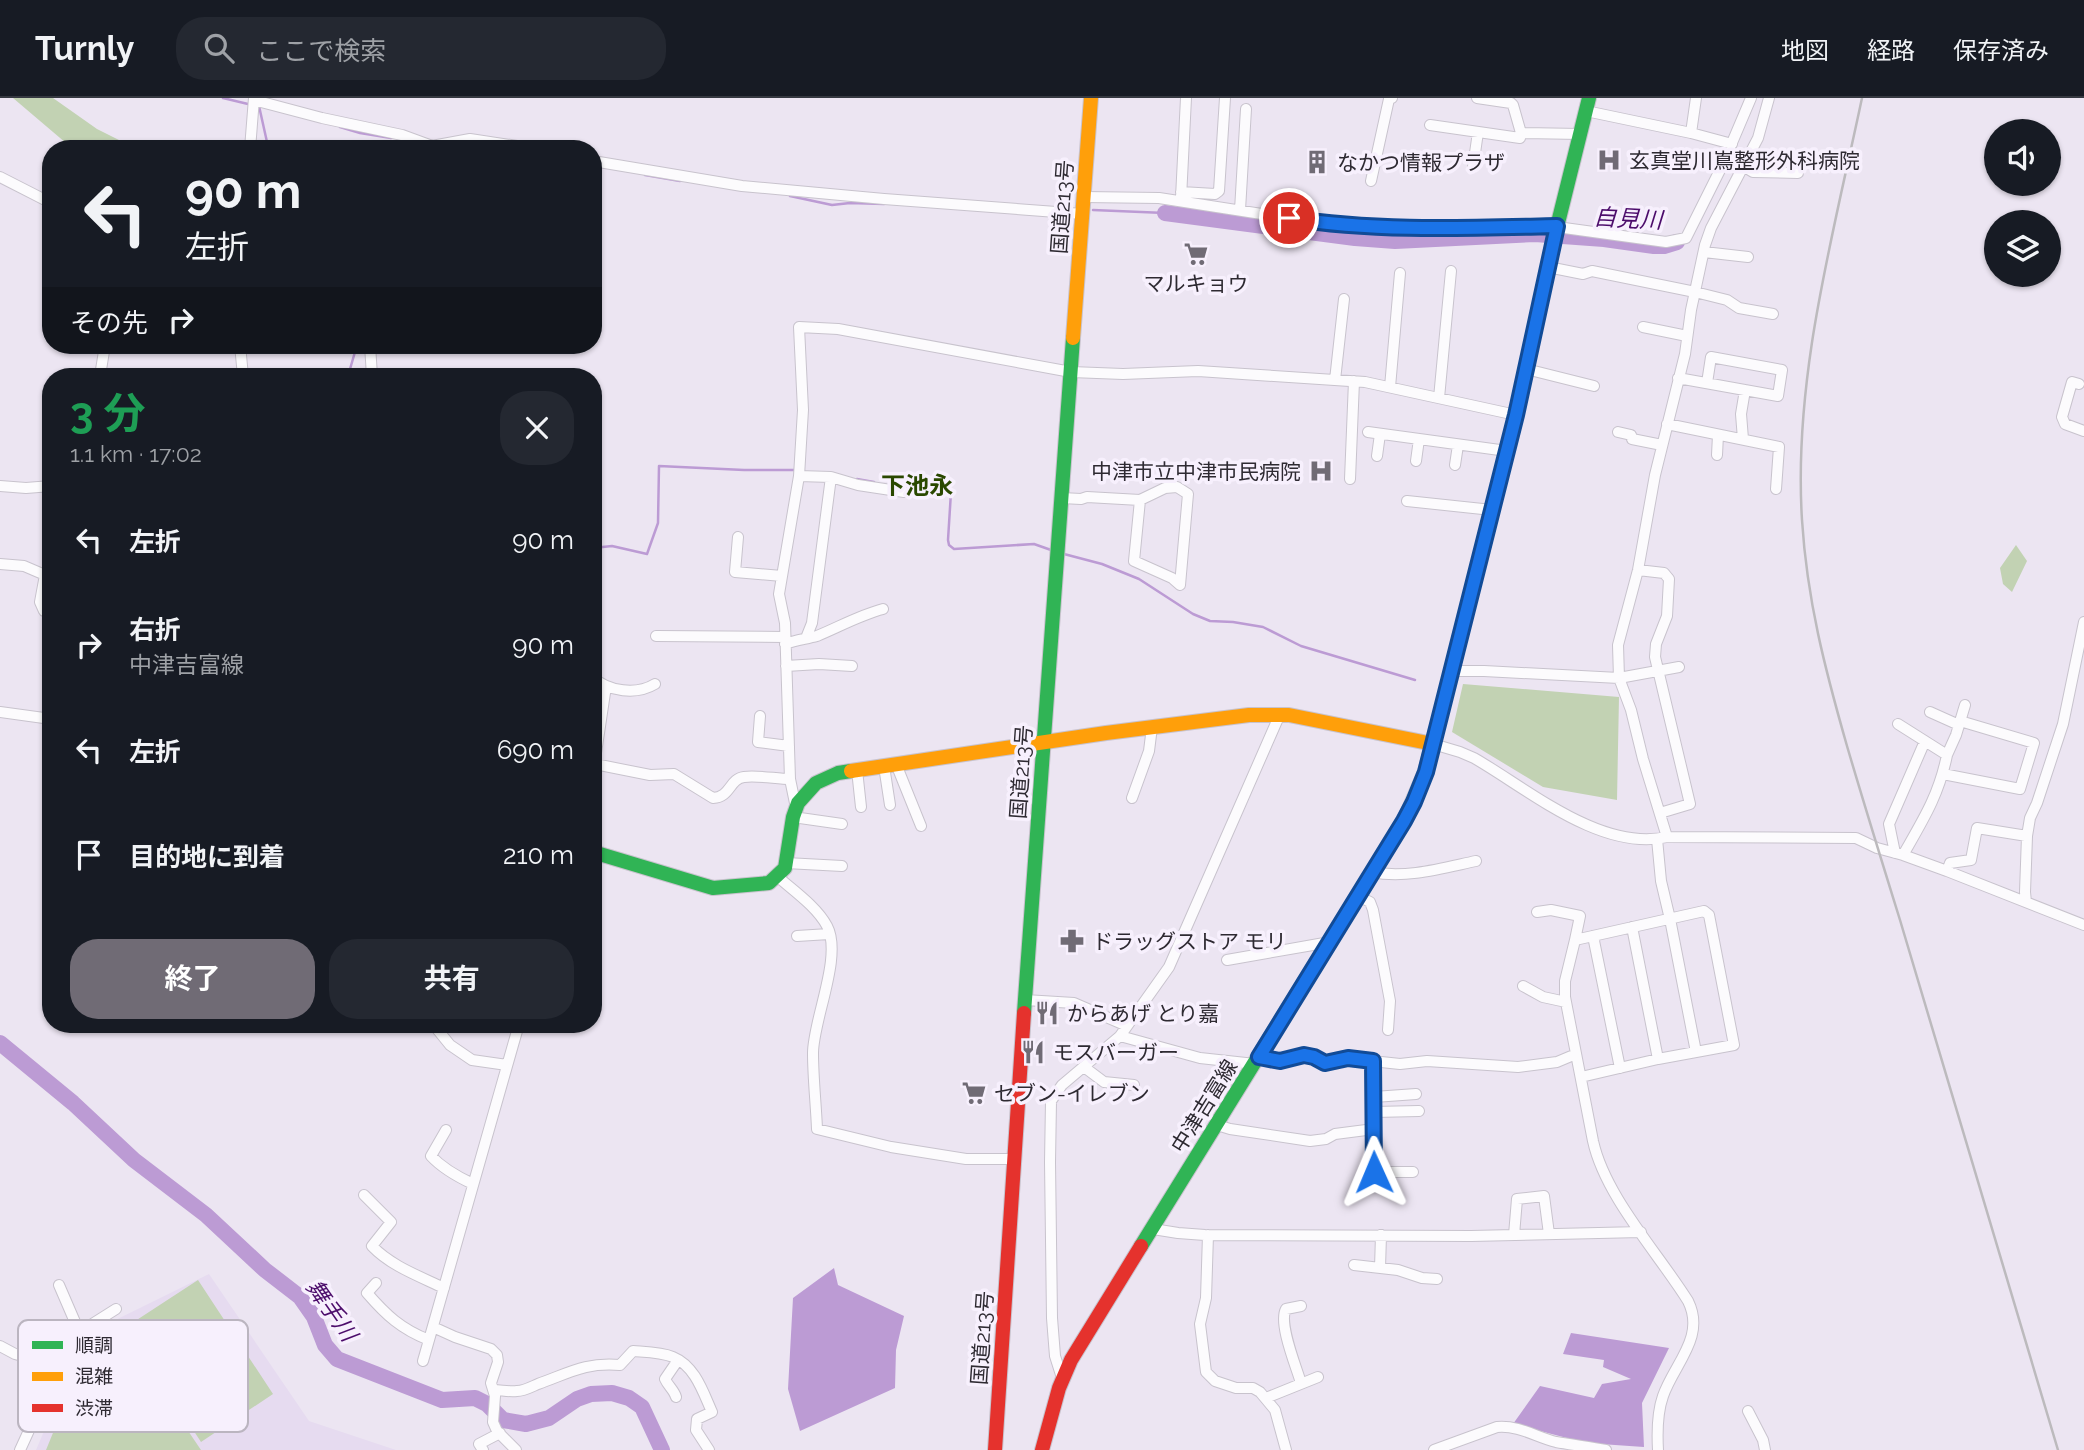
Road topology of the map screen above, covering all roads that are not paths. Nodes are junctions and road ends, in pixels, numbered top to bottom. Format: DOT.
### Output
graph roads {
  1 [pos="1091,98"];
  2 [pos="1186,98"];
  3 [pos="1225,98"];
  4 [pos="1392,98"];
  5 [pos="1477,98"];
  6 [pos="1696,98"];
  7 [pos="1751,98"];
  8 [pos="1769,98"];
  9 [pos="254,99"];
  10 [pos="1588,104"];
  11 [pos="1246,108"];
  12 [pos="1430,125"];
  13 [pos="1478,132"];
  14 [pos="1521,132"];
  15 [pos="1691,133"];
  16 [pos="1580,134"];
  17 [pos="251,140"];
  18 [pos="416,140"];
  19 [pos="1732,144"];
  20 [pos="602,162"];
  21 [pos="1743,166"];
  22 [pos="1474,167"];
  23 [pos="1798,173"];
  24 [pos="0,177"];
  25 [pos="1371,181"];
  26 [pos="1084,197"];
  27 [pos="1181,197"];
  28 [pos="42,198"];
  29 [pos="1240,210"];
  30 [pos="1083,214"];
  31 [pos="1557,226"];
  32 [pos="1704,252"];
  33 [pos="1748,257"];
  34 [pos="1548,267"];
  35 [pos="1451,271"];
  36 [pos="1400,273"];
  37 [pos="1695,292"];
  38 [pos="1344,299"];
  39 [pos="1773,314"];
  40 [pos="1643,327"];
  41 [pos="1687,336"];
  42 [pos="1526,369"];
  43 [pos="1071,372"];
  44 [pos="1678,378"];
  45 [pos="1335,380"];
  46 [pos="1354,381"];
  47 [pos="1707,383"];
  48 [pos="2079,384"];
  49 [pos="1594,386"];
  50 [pos="1390,387"];
  51 [pos="1745,390"];
  52 [pos="1439,398"];
  53 [pos="1516,415"];
  54 [pos="1667,424"];
  55 [pos="2084,431"];
  56 [pos="1618,432"];
  57 [pos="1718,435"];
  58 [pos="1419,439"];
  59 [pos="1743,439"];
  60 [pos="1458,444"];
  61 [pos="1662,445"];
  62 [pos="1507,451"];
  63 [pos="1717,455"];
  64 [pos="1377,456"];
  65 [pos="1416,461"];
  66 [pos="1455,465"];
  67 [pos="799,476"];
  68 [pos="831,477"];
  69 [pos="1350,479"];
  70 [pos="0,486"];
  71 [pos="42,487"];
  72 [pos="1776,489"];
  73 [pos="904,492"];
  74 [pos="1062,498"];
  75 [pos="1140,500"];
  76 [pos="1407,501"];
  77 [pos="1492,510"];
  78 [pos="738,537"];
  79 [pos="0,565"];
  80 [pos="1638,570"];
  81 [pos="42,574"];
  82 [pos="782,576"];
  83 [pos="883,609"];
  84 [pos="2084,622"];
  85 [pos="656,636"];
  86 [pos="806,638"];
  87 [pos="785,640"];
  88 [pos="786,666"];
  89 [pos="852,666"];
  90 [pos="1679,667"];
  91 [pos="1452,671"];
  92 [pos="1659,671"];
  93 [pos="1619,678"];
  94 [pos="602,684"];
  95 [pos="655,684"];
  96 [pos="606,686"];
  97 [pos="1965,705"];
  98 [pos="0,712"];
  99 [pos="1930,712"];
  100 [pos="602,714"];
  101 [pos="1280,714"];
  102 [pos="760,716"];
  103 [pos="42,718"];
  104 [pos="1960,723"];
  105 [pos="1899,724"];
  106 [pos="1152,727"];
  107 [pos="1925,741"];
  108 [pos="1044,742"];
  109 [pos="1433,744"];
  110 [pos="789,746"];
  111 [pos="1947,755"];
  112 [pos="890,765"];
  113 [pos="602,770"];
  114 [pos="857,770"];
  115 [pos="1943,774"];
  116 [pos="790,779"];
  117 [pos="1132,797"];
  118 [pos="890,805"];
  119 [pos="861,807"];
  120 [pos="794,812"];
  121 [pos="1660,813"];
  122 [pos="842,824"];
  123 [pos="921,826"];
  124 [pos="2027,836"];
  125 [pos="1662,838"];
  126 [pos="1899,854"];
  127 [pos="602,855"];
  128 [pos="1476,861"];
  129 [pos="786,863"];
  130 [pos="842,866"];
  131 [pos="1947,871"];
  132 [pos="1372,872"];
  133 [pos="778,877"];
  134 [pos="1358,896"];
  135 [pos="2026,902"];
  136 [pos="1538,912"];
  137 [pos="1670,919"];
  138 [pos="2084,925"];
  139 [pos="1632,927"];
  140 [pos="829,934"];
  141 [pos="797,936"];
  142 [pos="1593,936"];
  143 [pos="1575,940"];
  144 [pos="1329,942"];
  145 [pos="1227,960"];
  146 [pos="1523,986"];
  147 [pos="1025,1000"];
  148 [pos="1566,1002"];
  149 [pos="1127,1026"];
  150 [pos="1388,1030"];
  151 [pos="440,1033"];
  152 [pos="516,1033"];
  153 [pos="1120,1036"];
  154 [pos="1696,1052"];
  155 [pos="1576,1054"];
  156 [pos="1658,1059"];
  157 [pos="1257,1060"];
  158 [pos="1373,1061"];
  159 [pos="507,1065"];
  160 [pos="1084,1067"];
  161 [pos="1620,1068"];
  162 [pos="1581,1077"];
  163 [pos="1134,1085"];
  164 [pos="1416,1094"];
  165 [pos="1374,1097"];
  166 [pos="1419,1111"];
  167 [pos="1374,1112"];
  168 [pos="1217,1125"];
  169 [pos="1374,1129"];
  170 [pos="446,1130"];
  171 [pos="1016,1159"];
  172 [pos="1413,1172"];
  173 [pos="473,1184"];
  174 [pos="365,1195"];
  175 [pos="1153,1229"];
  176 [pos="1641,1232"];
  177 [pos="1549,1234"];
  178 [pos="1208,1235"];
  179 [pos="1381,1235"];
  180 [pos="1514,1235"];
  181 [pos="1354,1265"];
  182 [pos="1380,1268"];
  183 [pos="1437,1279"];
  184 [pos="376,1283"];
  185 [pos="59,1285"];
  186 [pos="444,1288"];
  187 [pos="1301,1306"];
  188 [pos="116,1308"];
  189 [pos="74,1320"];
  190 [pos="98,1320"];
  191 [pos="433,1327"];
  192 [pos="429,1340"];
  193 [pos="0,1346"];
  194 [pos="18,1355"];
  195 [pos="678,1360"];
  196 [pos="422,1361"];
  197 [pos="1318,1377"];
  198 [pos="1062,1378"];
  199 [pos="1301,1383"];
  200 [pos="494,1390"];
  201 [pos="676,1397"];
  202 [pos="1266,1398"];
  203 [pos="1748,1411"];
  204 [pos="28,1432"];
  205 [pos="500,1433"];
  206 [pos="20,1450"];
  207 [pos="483,1450"];
  208 [pos="516,1450"];
  209 [pos="709,1450"];
  210 [pos="995,1450"];
  211 [pos="1041,1450"];
  212 [pos="1286,1450"];
  213 [pos="1434,1450"];
  214 [pos="1606,1450"];
  215 [pos="1654,1450"];
  216 [pos="1765,1450"];
  1 -- 26 [label="main road, 国道213号"];
  2 -- 27 [label="street"];
  3 -- 27 [label="street"];
  4 -- 25 [label="street"];
  5 -- 14 [label="street"];
  6 -- 15 [label="street"];
  7 -- 19 [label="street"];
  8 -- 21 [label="street"];
  9 -- 17 [label="street"];
  9 -- 18 [label="street"];
  10 -- 15 [label="street"];
  10 -- 16 [label="main road, 中津吉富線"];
  11 -- 29 [label="street"];
  12 -- 13 [label="street"];
  13 -- 14 [label="street"];
  13 -- 22 [label="street"];
  14 -- 16 [label="street"];
  15 -- 19 [label="street"];
  16 -- 31 [label="main road, 中津吉富線"];
  19 -- 31 [label="street"];
  20 -- 30 [label="street"];
  21 -- 23 [label="street"];
  21 -- 32 [label="street"];
  24 -- 28 [label="street"];
  26 -- 27 [label="street"];
  26 -- 30 [label="main road, 国道213号"];
  27 -- 29 [label="street"];
  29 -- 31 [label="street"];
  30 -- 43 [label="main road, 国道213号"];
  31 -- 34 [label="main road, 中津吉富線"];
  32 -- 33 [label="street"];
  32 -- 37 [label="street"];
  34 -- 37 [label="street"];
  34 -- 42 [label="main road, 中津吉富線"];
  35 -- 52 [label="street"];
  36 -- 50 [label="street"];
  37 -- 39 [label="street"];
  37 -- 41 [label="street"];
  38 -- 45 [label="street"];
  40 -- 41 [label="street"];
  41 -- 44 [label="street"];
  42 -- 49 [label="street"];
  42 -- 53 [label="main road, 中津吉富線"];
  43 -- 45 [label="street"];
  43 -- 67 [label="street"];
  43 -- 74 [label="main road, 国道213号"];
  44 -- 47 [label="street"];
  44 -- 54 [label="street"];
  45 -- 46 [label="street"];
  46 -- 50 [label="street"];
  46 -- 69 [label="street"];
  47 -- 51 [label="street"];
  47 -- 51 [label="street"];
  48 -- 55 [label="street"];
  50 -- 52 [label="street"];
  51 -- 59 [label="street"];
  52 -- 53 [label="street"];
  53 -- 62 [label="main road, 中津吉富線"];
  54 -- 57 [label="street"];
  54 -- 61 [label="street"];
  56 -- 61 [label="street"];
  57 -- 59 [label="street"];
  57 -- 63 [label="street"];
  58 -- 60 [label="street"];
  58 -- 64 [label="street"];
  58 -- 65 [label="street"];
  59 -- 72 [label="street"];
  60 -- 62 [label="street"];
  60 -- 66 [label="street"];
  61 -- 80 [label="street"];
  62 -- 77 [label="main road, 中津吉富線"];
  67 -- 68 [label="street"];
  67 -- 82 [label="street"];
  68 -- 73 [label="street"];
  68 -- 86 [label="street"];
  70 -- 71 [label="street"];
  74 -- 75 [label="street"];
  74 -- 108 [label="main road, 国道213号"];
  75 -- 75 [label="street"];
  76 -- 77 [label="street"];
  77 -- 91 [label="main road, 中津吉富線"];
  78 -- 82 [label="street"];
  79 -- 81 [label="street"];
  80 -- 92 [label="street"];
  80 -- 93 [label="street"];
  82 -- 87 [label="street"];
  83 -- 86 [label="street"];
  84 -- 124 [label="street"];
  85 -- 87 [label="street"];
  86 -- 87 [label="street"];
  87 -- 88 [label="street"];
  88 -- 89 [label="street"];
  88 -- 110 [label="street"];
  90 -- 92 [label="street"];
  91 -- 93 [label="street"];
  91 -- 109 [label="main road, 中津吉富線"];
  92 -- 93 [label="street"];
  92 -- 121 [label="street"];
  93 -- 121 [label="street"];
  94 -- 96 [label="street"];
  95 -- 96 [label="street"];
  96 -- 100 [label="street"];
  97 -- 104 [label="street"];
  98 -- 103 [label="street"];
  99 -- 104 [label="street"];
  101 -- 106 [label="main road"];
  101 -- 109 [label="main road"];
  101 -- 149 [label="street"];
  102 -- 110 [label="street"];
  104 -- 111 [label="street"];
  104 -- 115 [label="street"];
  105 -- 107 [label="street"];
  106 -- 108 [label="main road"];
  106 -- 117 [label="street"];
  107 -- 111 [label="street"];
  107 -- 126 [label="street"];
  108 -- 112 [label="main road"];
  108 -- 147 [label="main road, 国道213号"];
  109 -- 125 [label="street"];
  109 -- 132 [label="main road, 中津吉富線"];
  110 -- 116 [label="street"];
  111 -- 115 [label="street"];
  112 -- 114 [label="main road"];
  112 -- 118 [label="street"];
  112 -- 123 [label="street"];
  113 -- 116 [label="street"];
  114 -- 119 [label="street"];
  114 -- 120 [label="main road"];
  115 -- 126 [label="street"];
  116 -- 120 [label="street"];
  120 -- 122 [label="street"];
  120 -- 129 [label="main road"];
  121 -- 125 [label="street"];
  124 -- 131 [label="street"];
  124 -- 135 [label="street"];
  125 -- 126 [label="street"];
  125 -- 137 [label="street"];
  126 -- 131 [label="street"];
  127 -- 133 [label="main road"];
  128 -- 132 [label="street"];
  129 -- 130 [label="street"];
  129 -- 133 [label="main road"];
  131 -- 135 [label="street"];
  132 -- 134 [label="main road, 中津吉富線"];
  133 -- 140 [label="street"];
  134 -- 144 [label="main road, 中津吉富線"];
  134 -- 150 [label="street"];
  135 -- 138 [label="street"];
  136 -- 143 [label="street"];
  137 -- 139 [label="street"];
  137 -- 154 [label="street"];
  137 -- 154 [label="street"];
  139 -- 142 [label="street"];
  139 -- 156 [label="street"];
  140 -- 141 [label="street"];
  140 -- 171 [label="street"];
  142 -- 143 [label="street"];
  142 -- 161 [label="street"];
  143 -- 148 [label="street"];
  144 -- 145 [label="street"];
  144 -- 157 [label="main road, 中津吉富線"];
  146 -- 148 [label="street"];
  147 -- 149 [label="street"];
  147 -- 171 [label="main road, 国道213号"];
  148 -- 155 [label="street"];
  149 -- 153 [label="street"];
  151 -- 159 [label="street"];
  152 -- 159 [label="street"];
  153 -- 157 [label="street"];
  153 -- 160 [label="street"];
  154 -- 156 [label="street"];
  155 -- 158 [label="street"];
  155 -- 162 [label="street"];
  156 -- 161 [label="street"];
  157 -- 158 [label="street"];
  157 -- 168 [label="main road, 中津吉富線"];
  158 -- 165 [label="street"];
  159 -- 173 [label="street"];
  160 -- 163 [label="street"];
  160 -- 198 [label="street"];
  161 -- 162 [label="street"];
  162 -- 176 [label="street"];
  164 -- 165 [label="street"];
  165 -- 167 [label="street"];
  166 -- 167 [label="street"];
  167 -- 169 [label="street"];
  168 -- 169 [label="street"];
  168 -- 175 [label="main road, 中津吉富線"];
  169 -- 172 [label="street"];
  170 -- 173 [label="street"];
  171 -- 210 [label="main road, 国道213号"];
  173 -- 186 [label="street"];
  174 -- 186 [label="street"];
  175 -- 178 [label="street"];
  175 -- 198 [label="main road, 中津吉富線"];
  176 -- 177 [label="street"];
  176 -- 215 [label="street"];
  177 -- 180 [label="street"];
  177 -- 180 [label="street"];
  178 -- 179 [label="street"];
  178 -- 202 [label="street"];
  179 -- 180 [label="street"];
  179 -- 182 [label="street"];
  181 -- 182 [label="street"];
  182 -- 183 [label="street"];
  184 -- 192 [label="street"];
  185 -- 189 [label="street"];
  186 -- 191 [label="street"];
  187 -- 199 [label="street"];
  188 -- 190 [label="street"];
  191 -- 192 [label="street"];
  191 -- 200 [label="street"];
  192 -- 196 [label="street"];
  193 -- 194 [label="street"];
  195 -- 200 [label="street"];
  195 -- 201 [label="street"];
  195 -- 209 [label="street"];
  197 -- 199 [label="street"];
  198 -- 211 [label="main road, 中津吉富線"];
  199 -- 202 [label="street"];
  200 -- 205 [label="street"];
  202 -- 212 [label="street"];
  203 -- 216 [label="street"];
  204 -- 206 [label="street"];
  205 -- 207 [label="street"];
  205 -- 208 [label="street"];
  213 -- 214 [label="street"];
}
